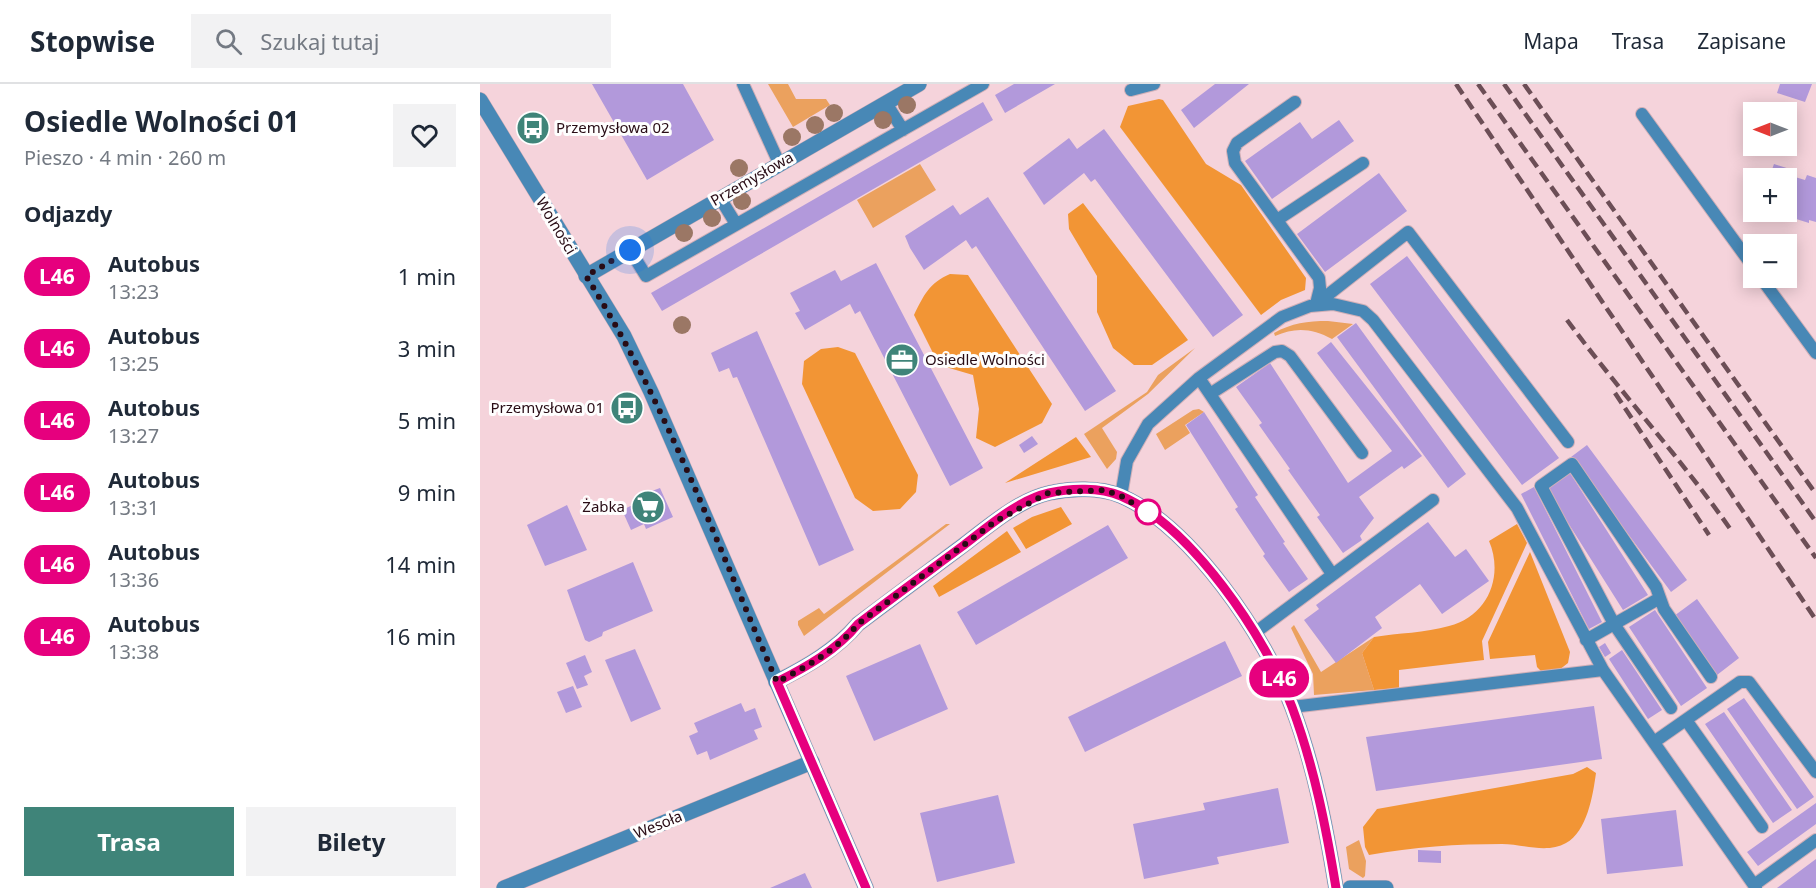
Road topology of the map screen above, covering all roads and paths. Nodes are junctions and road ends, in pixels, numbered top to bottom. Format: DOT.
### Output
graph roads {
  1 [pos="744,84"];
  2 [pos="919,84"];
  3 [pos="983,84"];
  4 [pos="1154,84"];
  5 [pos="1131,90"];
  6 [pos="480,100"];
  7 [pos="1295,102"];
  8 [pos="886,103"];
  9 [pos="1642,114"];
  10 [pos="903,130"];
  11 [pos="779,163"];
  12 [pos="1363,163"];
  13 [pos="720,198"];
  14 [pos="1277,220"];
  15 [pos="736,224"];
  16 [pos="630,250"];
  17 [pos="1743,253"];
  18 [pos="586,276"];
  19 [pos="1768,288"];
  20 [pos="1315,305"];
  21 [pos="1816,352"];
  22 [pos="1199,378"];
  23 [pos="1210,394"];
  24 [pos="1568,442"];
  25 [pos="1362,453"];
  26 [pos="1121,496"];
  27 [pos="1432,500"];
  28 [pos="1332,574"];
  29 [pos="1660,597"];
  30 [pos="1614,624"];
  31 [pos="1256,632"];
  32 [pos="1586,640"];
  33 [pos="1603,670"];
  34 [pos="1711,677"];
  35 [pos="777,682"];
  36 [pos="1292,707"];
  37 [pos="1671,708"];
  38 [pos="1686,720"];
  39 [pos="1654,742"];
  40 [pos="812,762"];
  41 [pos="1816,772"];
  42 [pos="1762,827"];
  43 [pos="1816,840"];
  44 [pos="1755,887"];
  45 [pos="504,888"];
  46 [pos="866,888"];
  47 [pos="1336,888"];
  48 [pos="1350,888"];
  49 [pos="1386,888"];
  1 -- 11 [label="lane"];
  2 -- 8 [label="street, Przemysłowa"];
  3 -- 10 [label="lane"];
  4 -- 5 [label="lane"];
  6 -- 18 [label="street, Wolności"];
  7 -- 14 [label="lane"];
  8 -- 10 [label="lane"];
  8 -- 11 [label="street, Przemysłowa"];
  9 -- 17 [label="lane"];
  10 -- 15 [label="lane"];
  11 -- 13 [label="street, Przemysłowa"];
  12 -- 14 [label="lane"];
  13 -- 15 [label="lane"];
  13 -- 16 [label="street, Przemysłowa"];
  14 -- 20 [label="lane"];
  15 -- 16 [label="lane"];
  16 -- 18 [label="street, Przemysłowa"];
  18 -- 35 [label="street, Wolności"];
  19 -- 21 [label="lane"];
  20 -- 22 [label="lane"];
  20 -- 24 [label="lane"];
  20 -- 32 [label="lane"];
  22 -- 23 [label="lane"];
  22 -- 26 [label="lane"];
  23 -- 25 [label="lane"];
  23 -- 28 [label="lane"];
  26 -- 31 [label="street"];
  26 -- 35 [label="street"];
  27 -- 28 [label="lane"];
  28 -- 31 [label="lane"];
  29 -- 30 [label="lane"];
  29 -- 30 [label="lane"];
  29 -- 34 [label="lane"];
  30 -- 32 [label="lane"];
  30 -- 37 [label="lane"];
  31 -- 36 [label="street"];
  32 -- 33 [label="lane"];
  33 -- 36 [label="lane"];
  33 -- 39 [label="lane"];
  35 -- 40 [label="street, Wolności"];
  36 -- 47 [label="street"];
  38 -- 39 [label="lane"];
  38 -- 41 [label="lane"];
  38 -- 42 [label="lane"];
  39 -- 44 [label="lane"];
  40 -- 45 [label="street, Wesoła"];
  40 -- 46 [label="street, Wolności"];
  43 -- 44 [label="lane"];
  48 -- 49 [label="street"];
}
